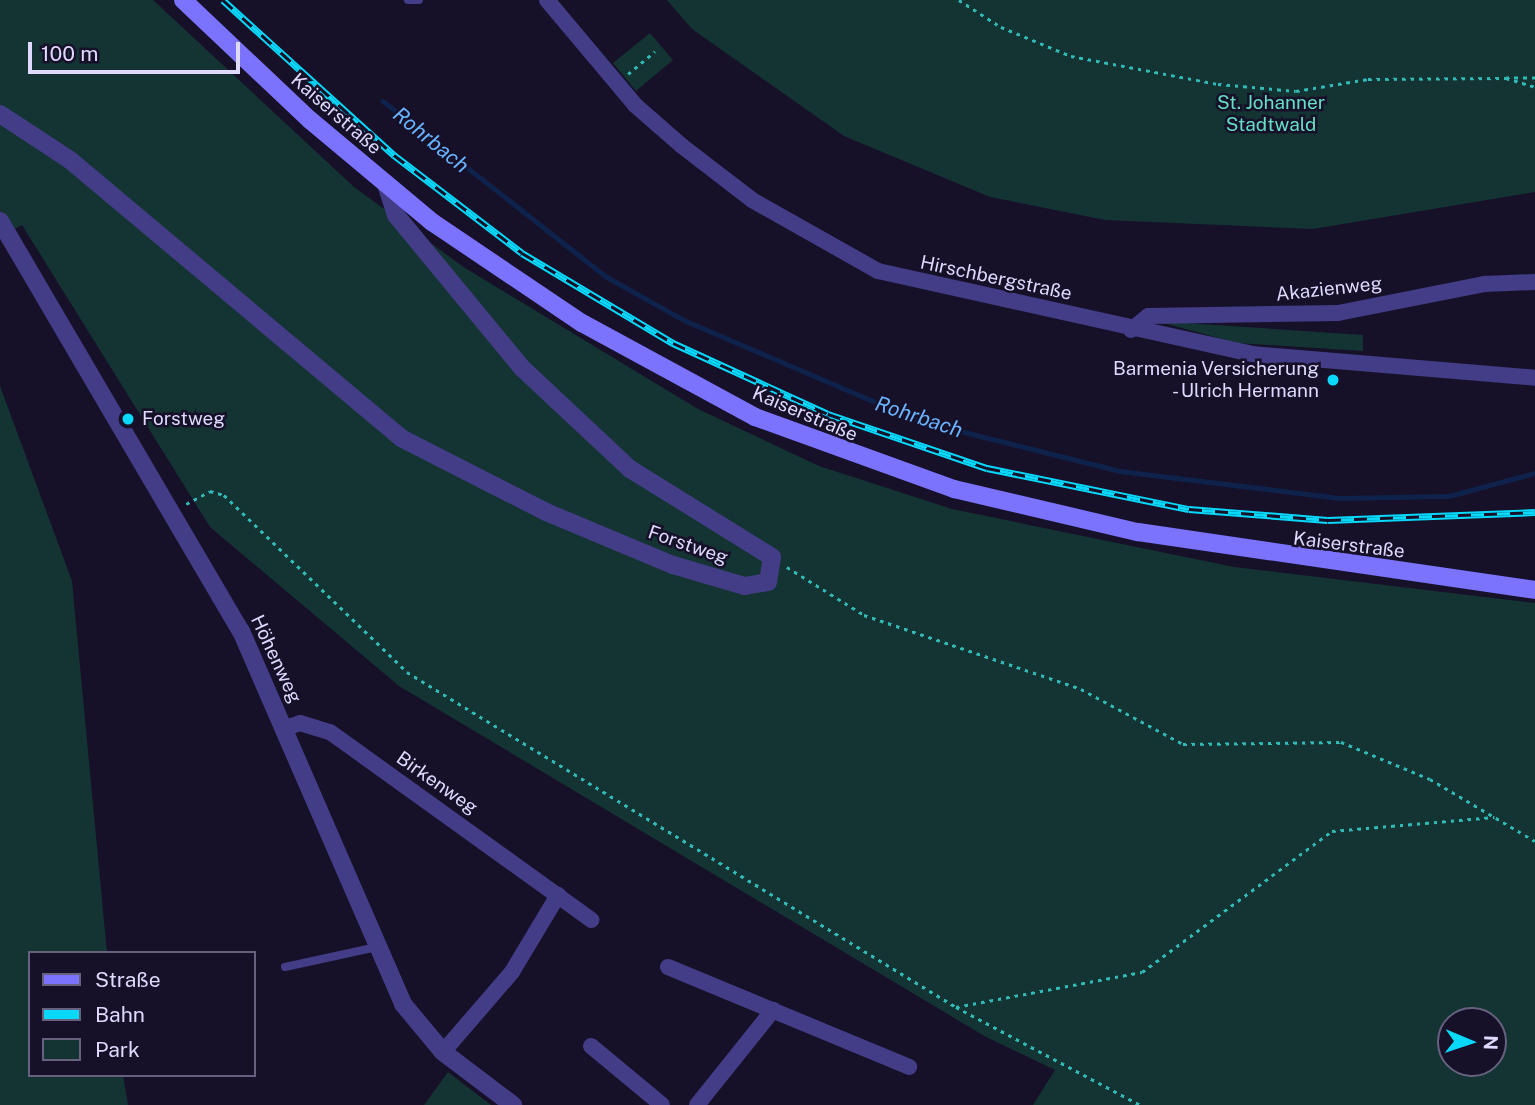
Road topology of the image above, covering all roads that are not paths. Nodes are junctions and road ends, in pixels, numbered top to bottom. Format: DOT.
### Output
graph roads {
  1 [pos="183,0"];
  2 [pos="408,0"];
  3 [pos="419,0"];
  4 [pos="547,0"];
  5 [pos="0,114"];
  6 [pos="386,185"];
  7 [pos="0,221"];
  8 [pos="1535,282"];
  9 [pos="1131,330"];
  10 [pos="1535,378"];
  11 [pos="1535,590"];
  12 [pos="285,727"];
  13 [pos="558,895"];
  14 [pos="592,920"];
  15 [pos="377,947"];
  16 [pos="285,967"];
  17 [pos="668,967"];
  18 [pos="773,1010"];
  19 [pos="591,1046"];
  20 [pos="443,1052"];
  21 [pos="909,1067"];
  22 [pos="513,1105"];
  23 [pos="662,1105"];
  24 [pos="696,1105"];
  1 -- 6 [label="main road, Kaiserstraße"];
  2 -- 3 [label="lane"];
  4 -- 9 [label="street, Hirschbergstraße"];
  5 -- 6 [label="street, Forstweg"];
  6 -- 11 [label="main road, Kaiserstraße"];
  7 -- 12 [label="street, Höhenweg"];
  8 -- 9 [label="street, Akazienweg"];
  9 -- 10 [label="street, Hirschbergstraße"];
  12 -- 13 [label="street, Birkenweg"];
  12 -- 15 [label="street, Höhenweg"];
  13 -- 14 [label="street, Birkenweg"];
  13 -- 20 [label="street"];
  15 -- 16 [label="lane"];
  15 -- 20 [label="street, Höhenweg"];
  17 -- 18 [label="street"];
  18 -- 21 [label="street"];
  18 -- 24 [label="street"];
  19 -- 23 [label="street"];
  20 -- 22 [label="street, Höhenweg"];
}
